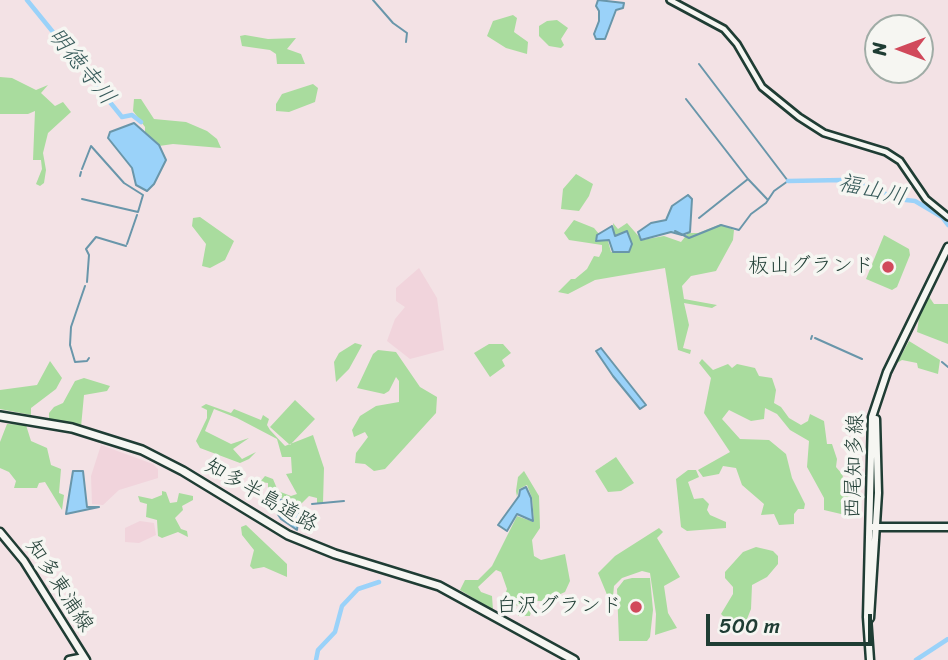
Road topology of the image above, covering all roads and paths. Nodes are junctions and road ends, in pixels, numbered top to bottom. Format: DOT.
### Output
graph roads {
  1 [pos="670,0"];
  2 [pos="948,217"];
  3 [pos="948,247"];
  4 [pos="948,255"];
  5 [pos="0,419"];
  6 [pos="875,528"];
  7 [pos="948,528"];
  8 [pos="0,532"];
  9 [pos="401,574"];
  10 [pos="83,659"];
  11 [pos="69,660"];
  12 [pos="567,660"];
  13 [pos="574,660"];
  14 [pos="871,660"];
  1 -- 2 [label="main road"];
  3 -- 6 [label="main road, 西尾知多線"];
  4 -- 6 [label="main road, 西尾知多線"];
  5 -- 9 [label="highway, 知多半島道路"];
  6 -- 7 [label="main road"];
  6 -- 14 [label="main road, 西尾知多線"];
  8 -- 10 [label="main road, 知多東浦線"];
  9 -- 12 [label="highway, 知多半島道路"];
  9 -- 13 [label="highway, 知多半島道路"];
  10 -- 11 [label="main road"];
}
